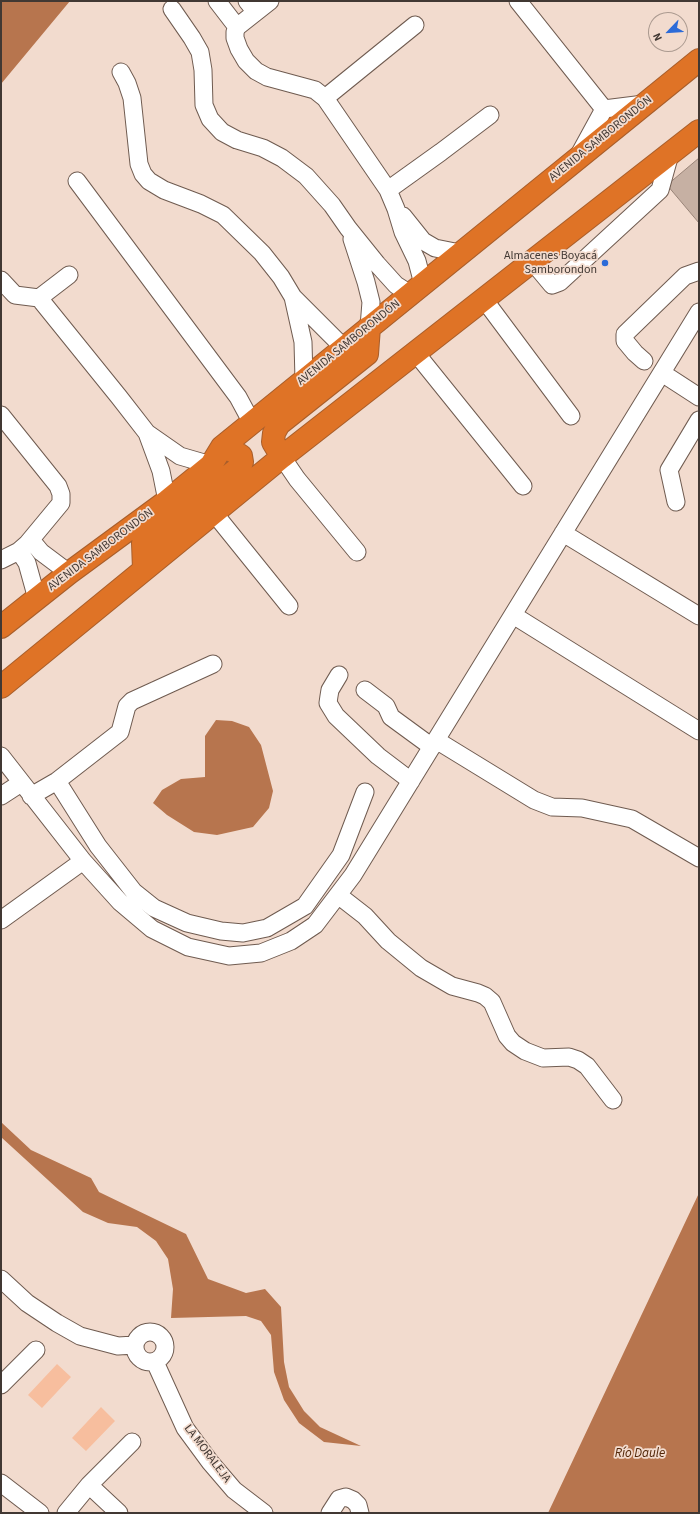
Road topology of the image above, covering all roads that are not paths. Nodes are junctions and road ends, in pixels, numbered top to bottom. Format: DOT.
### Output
graph roads {
  1 [pos="217,1"];
  2 [pos="270,1"];
  3 [pos="518,1"];
  4 [pos="251,7"];
  5 [pos="172,9"];
  6 [pos="415,26"];
  7 [pos="237,27"];
  8 [pos="699,60"];
  9 [pos="121,72"];
  10 [pos="325,98"];
  11 [pos="644,104"];
  12 [pos="604,109"];
  13 [pos="490,115"];
  14 [pos="699,131"];
  15 [pos="670,154"];
  16 [pos="577,158"];
  17 [pos="77,181"];
  18 [pos="388,190"];
  19 [pos="396,209"];
  20 [pos="348,228"];
  21 [pos="460,254"];
  22 [pos="532,262"];
  23 [pos="699,271"];
  24 [pos="69,275"];
  25 [pos="1,280"];
  26 [pos="416,289"];
  27 [pos="293,297"];
  28 [pos="39,298"];
  29 [pos="483,298"];
  30 [pos="699,312"];
  31 [pos="369,327"];
  32 [pos="344,348"];
  33 [pos="416,352"];
  34 [pos="644,361"];
  35 [pos="662,373"];
  36 [pos="304,380"];
  37 [pos="699,397"];
  38 [pos="1,415"];
  39 [pos="571,416"];
  40 [pos="699,420"];
  41 [pos="252,423"];
  42 [pos="147,433"];
  43 [pos="216,456"];
  44 [pos="282,457"];
  45 [pos="523,486"];
  46 [pos="167,501"];
  47 [pos="676,502"];
  48 [pos="214,513"];
  49 [pos="563,533"];
  50 [pos="25,545"];
  51 [pos="357,552"];
  52 [pos="1,560"];
  53 [pos="144,569"];
  54 [pos="69,573"];
  55 [pos="37,599"];
  56 [pos="289,606"];
  57 [pos="512,615"];
  58 [pos="699,616"];
  59 [pos="1,627"];
  60 [pos="213,664"];
  61 [pos="339,675"];
  62 [pos="1,687"];
  63 [pos="365,690"];
  64 [pos="699,731"];
  65 [pos="434,743"];
  66 [pos="1,756"];
  67 [pos="57,781"];
  68 [pos="411,782"];
  69 [pos="26,789"];
  70 [pos="365,792"];
  71 [pos="1,796"];
  72 [pos="699,858"];
  73 [pos="83,861"];
  74 [pos="338,894"];
  75 [pos="1,920"];
  76 [pos="613,1100"];
  77 [pos="1,1279"];
  78 [pos="135,1346"];
  79 [pos="36,1350"];
  80 [pos="155,1362"];
  81 [pos="1,1385"];
  82 [pos="132,1442"];
  83 [pos="1,1483"];
  84 [pos="89,1486"];
  85 [pos="40,1513"];
  86 [pos="66,1513"];
  87 [pos="119,1513"];
  88 [pos="264,1513"];
  89 [pos="330,1513"];
  90 [pos="360,1513"];
  1 -- 7 [label="street"];
  2 -- 4 [label="street"];
  3 -- 12 [label="street"];
  4 -- 7 [label="street"];
  5 -- 20 [label="street"];
  6 -- 10 [label="street"];
  7 -- 10 [label="street"];
  8 -- 11 [label="highway, AVENIDA SAMBORONDÓN"];
  9 -- 27 [label="street"];
  10 -- 18 [label="street"];
  11 -- 12 [label="street"];
  11 -- 16 [label="highway, AVENIDA SAMBORONDÓN"];
  12 -- 16 [label="street"];
  13 -- 18 [label="street"];
  14 -- 15 [label="highway"];
  15 -- 22 [label="highway"];
  15 -- 22 [label="street"];
  16 -- 21 [label="highway, AVENIDA SAMBORONDÓN"];
  17 -- 41 [label="street"];
  18 -- 19 [label="street"];
  19 -- 21 [label="street"];
  19 -- 26 [label="street"];
  20 -- 26 [label="street"];
  20 -- 31 [label="street"];
  21 -- 26 [label="highway, AVENIDA SAMBORONDÓN"];
  22 -- 29 [label="highway"];
  23 -- 34 [label="street"];
  24 -- 28 [label="street"];
  25 -- 28 [label="street"];
  26 -- 31 [label="highway, AVENIDA SAMBORONDÓN"];
  27 -- 32 [label="street"];
  27 -- 36 [label="street"];
  28 -- 42 [label="street"];
  29 -- 33 [label="highway"];
  29 -- 39 [label="street"];
  30 -- 35 [label="street"];
  31 -- 32 [label="highway, AVENIDA SAMBORONDÓN"];
  31 -- 44 [label="highway"];
  32 -- 36 [label="highway, AVENIDA SAMBORONDÓN"];
  33 -- 44 [label="highway"];
  33 -- 45 [label="street"];
  35 -- 37 [label="street"];
  35 -- 49 [label="street"];
  36 -- 41 [label="highway, AVENIDA SAMBORONDÓN"];
  38 -- 50 [label="street"];
  40 -- 47 [label="street"];
  41 -- 43 [label="highway, AVENIDA SAMBORONDÓN"];
  42 -- 43 [label="street"];
  42 -- 46 [label="street"];
  43 -- 46 [label="highway, AVENIDA SAMBORONDÓN"];
  43 -- 53 [label="highway"];
  44 -- 48 [label="highway"];
  44 -- 51 [label="street"];
  46 -- 54 [label="highway, AVENIDA SAMBORONDÓN"];
  48 -- 53 [label="highway"];
  48 -- 56 [label="street"];
  49 -- 57 [label="street"];
  49 -- 58 [label="street"];
  50 -- 52 [label="street"];
  50 -- 54 [label="street"];
  50 -- 55 [label="street"];
  53 -- 62 [label="highway"];
  54 -- 55 [label="highway, AVENIDA SAMBORONDÓN"];
  55 -- 59 [label="highway, AVENIDA SAMBORONDÓN"];
  57 -- 64 [label="street"];
  57 -- 65 [label="street"];
  60 -- 67 [label="street"];
  61 -- 68 [label="street"];
  63 -- 65 [label="street"];
  65 -- 68 [label="street"];
  65 -- 72 [label="street"];
  66 -- 69 [label="street"];
  67 -- 69 [label="street"];
  67 -- 70 [label="street"];
  68 -- 74 [label="street"];
  69 -- 71 [label="street"];
  69 -- 73 [label="street"];
  73 -- 74 [label="street"];
  73 -- 75 [label="street"];
  74 -- 76 [label="street"];
  77 -- 78 [label="street"];
  78 -- 80 [label="street"];
  78 -- 80 [label="street"];
  79 -- 81 [label="street"];
  80 -- 88 [label="street, LA MORALEJA"];
  82 -- 84 [label="street"];
  83 -- 85 [label="street"];
  84 -- 86 [label="street"];
  84 -- 87 [label="street"];
  89 -- 90 [label="street"];
}
